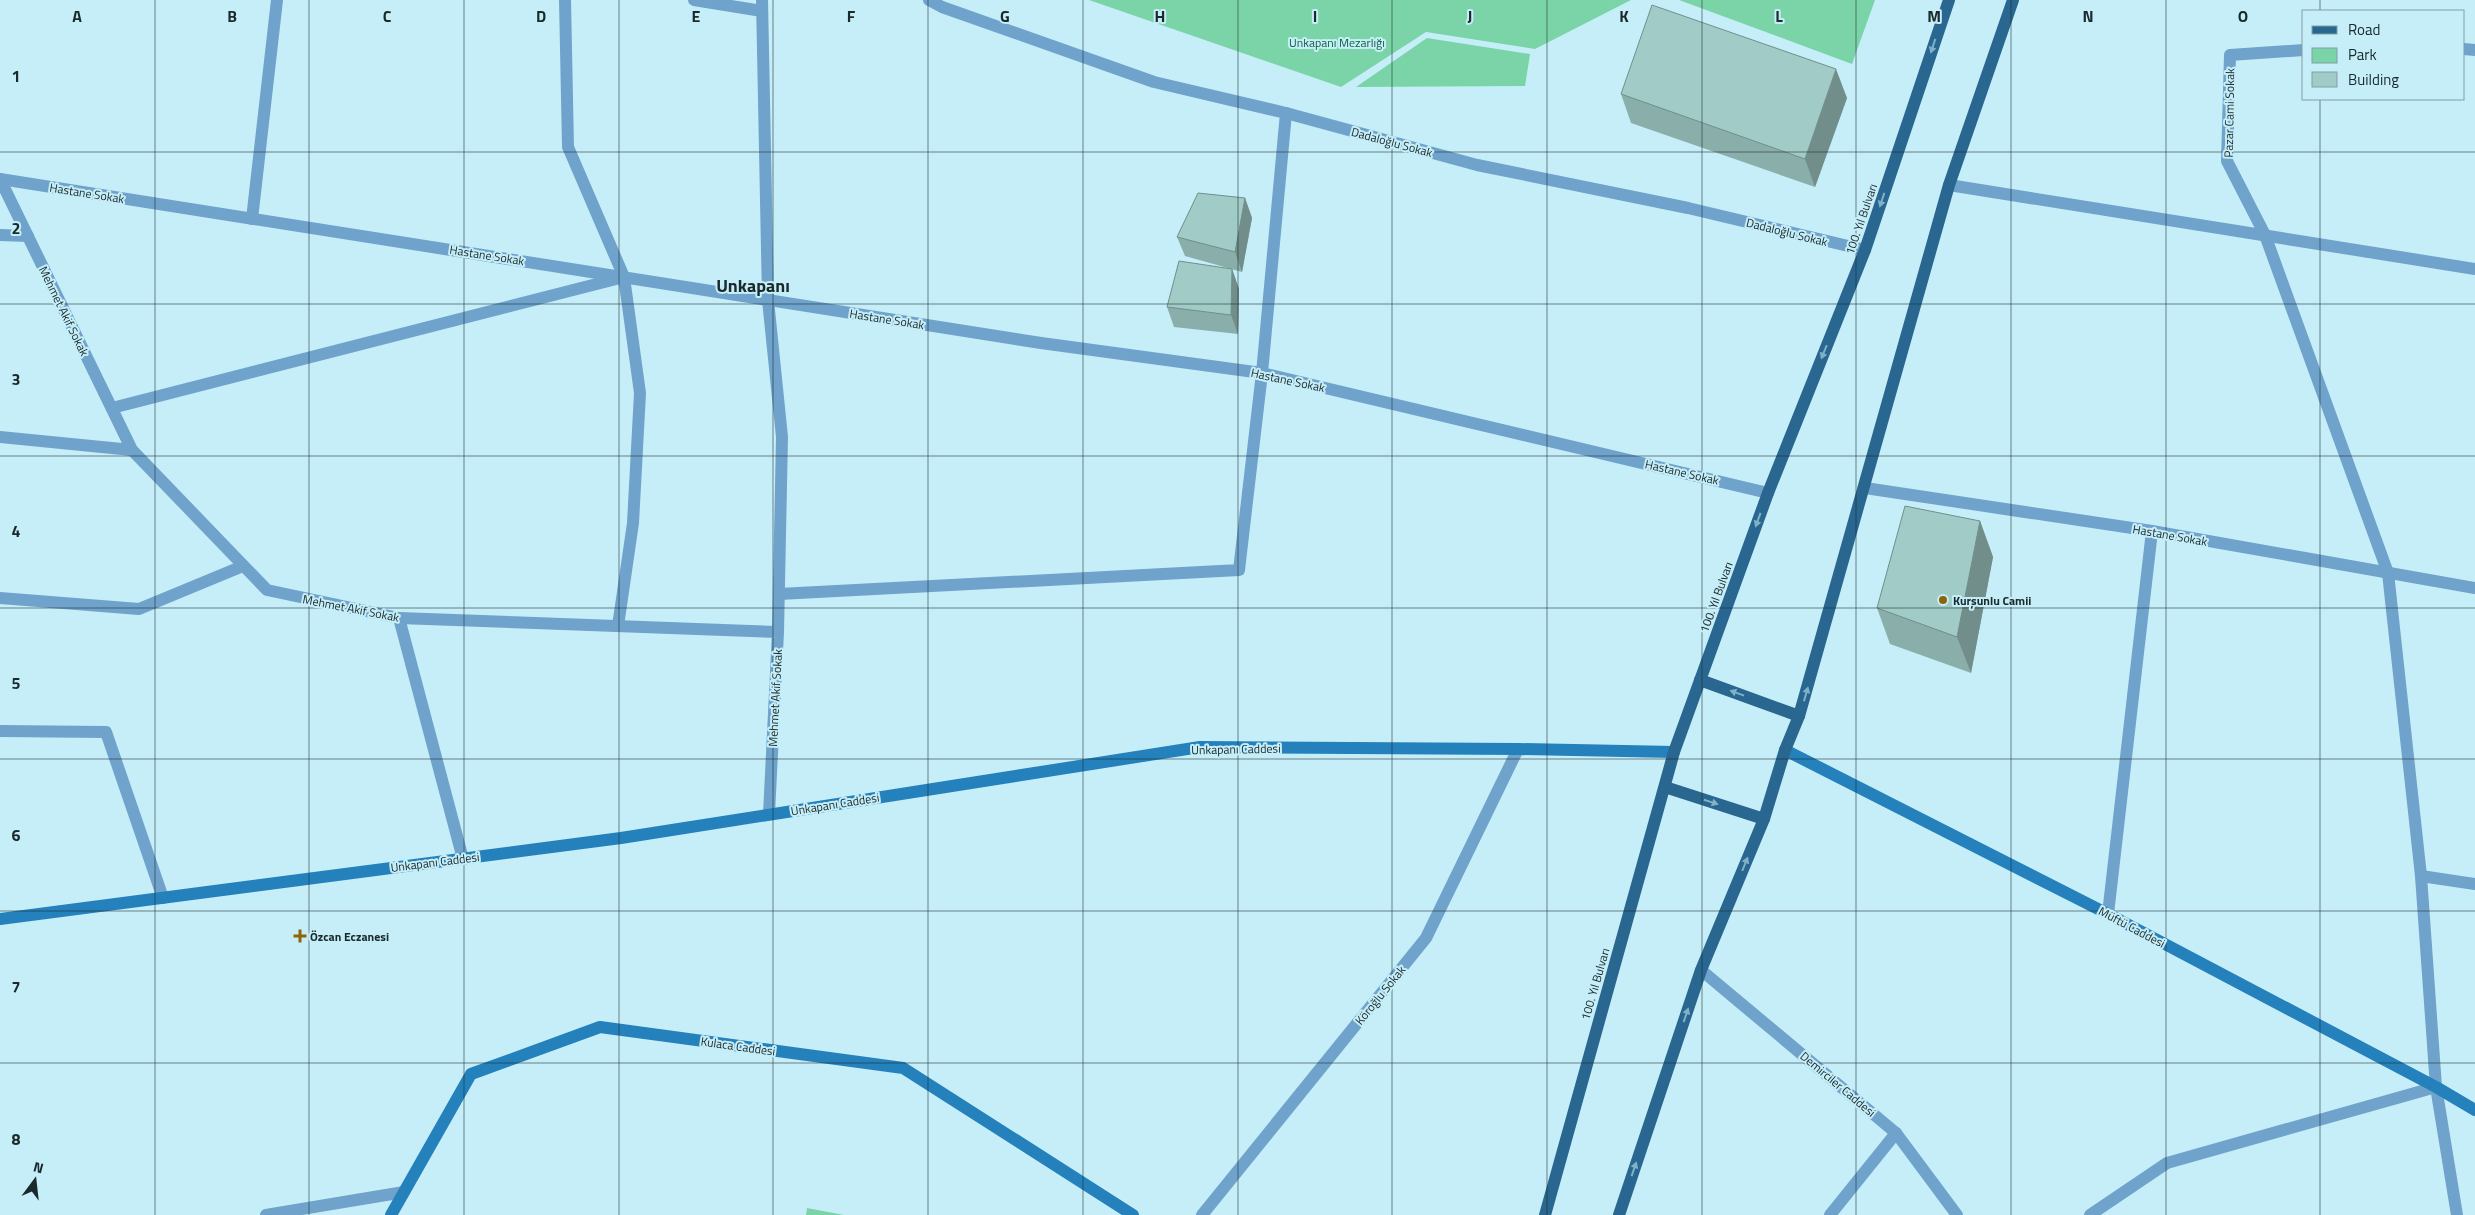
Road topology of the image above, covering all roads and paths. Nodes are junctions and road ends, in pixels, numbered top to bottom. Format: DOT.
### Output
graph roads {
  1 [pos="277,0"];
  2 [pos="564,0"];
  3 [pos="694,0"];
  4 [pos="929,0"];
  5 [pos="1949,0"];
  6 [pos="2013,0"];
  7 [pos="762,6"];
  8 [pos="2302,50"];
  9 [pos="1286,113"];
  10 [pos="0,179"];
  11 [pos="1949,185"];
  12 [pos="252,218"];
  13 [pos="0,235"];
  14 [pos="2265,235"];
  15 [pos="28,236"];
  16 [pos="1865,250"];
  17 [pos="2475,269"];
  18 [pos="624,277"];
  19 [pos="768,300"];
  20 [pos="1262,373"];
  21 [pos="112,408"];
  22 [pos="0,437"];
  23 [pos="132,450"];
  24 [pos="1865,488"];
  25 [pos="1768,493"];
  26 [pos="2152,531"];
  27 [pos="243,566"];
  28 [pos="2388,573"];
  29 [pos="2475,588"];
  30 [pos="779,594"];
  31 [pos="0,598"];
  32 [pos="399,618"];
  33 [pos="618,626"];
  34 [pos="778,632"];
  35 [pos="1700,680"];
  36 [pos="1799,716"];
  37 [pos="0,731"];
  38 [pos="1518,749"];
  39 [pos="1786,750"];
  40 [pos="1674,752"];
  41 [pos="1665,787"];
  42 [pos="769,814"];
  43 [pos="1764,819"];
  44 [pos="463,859"];
  45 [pos="2421,876"];
  46 [pos="2475,884"];
  47 [pos="163,898"];
  48 [pos="2108,914"];
  49 [pos="0,919"];
  50 [pos="1702,970"];
  51 [pos="2436,1087"];
  52 [pos="2475,1110"];
  53 [pos="1896,1133"];
  54 [pos="404,1192"];
  55 [pos="266,1215"];
  56 [pos="391,1215"];
  57 [pos="1133,1215"];
  58 [pos="1202,1215"];
  59 [pos="1545,1215"];
  60 [pos="1619,1215"];
  61 [pos="1830,1215"];
  62 [pos="1957,1215"];
  63 [pos="2090,1215"];
  64 [pos="2457,1215"];
  1 -- 12 [label="street"];
  2 -- 18 [label="street"];
  3 -- 7 [label="street"];
  4 -- 9 [label="street, Dadaloğlu Sokak"];
  5 -- 16 [label="main road, 100. Yıl Bulvarı, one-way"];
  6 -- 11 [label="main road"];
  7 -- 19 [label="street"];
  8 -- 14 [label="street, Pazar Cami Sokak"];
  9 -- 16 [label="street, Dadaloğlu Sokak"];
  9 -- 20 [label="street"];
  10 -- 12 [label="street, Hastane Sokak"];
  10 -- 15 [label="street, Mehmet Akif Sokak"];
  11 -- 14 [label="street"];
  11 -- 24 [label="main road"];
  12 -- 18 [label="street, Hastane Sokak"];
  13 -- 15 [label="street"];
  14 -- 17 [label="street"];
  14 -- 28 [label="street"];
  15 -- 21 [label="street, Mehmet Akif Sokak"];
  16 -- 25 [label="main road, 100. Yıl Bulvarı, one-way"];
  18 -- 19 [label="street, Hastane Sokak"];
  18 -- 21 [label="street"];
  18 -- 33 [label="street"];
  19 -- 20 [label="street, Hastane Sokak"];
  19 -- 30 [label="street"];
  20 -- 25 [label="street, Hastane Sokak"];
  20 -- 30 [label="street"];
  21 -- 23 [label="street, Mehmet Akif Sokak"];
  22 -- 23 [label="street"];
  23 -- 27 [label="street, Mehmet Akif Sokak"];
  24 -- 26 [label="street, Hastane Sokak"];
  36 -- 24 [label="main road, one-way"];
  25 -- 35 [label="main road, 100. Yıl Bulvarı, one-way"];
  26 -- 28 [label="street, Hastane Sokak"];
  26 -- 48 [label="street"];
  27 -- 31 [label="street"];
  27 -- 32 [label="street, Mehmet Akif Sokak"];
  28 -- 29 [label="street, Hastane Sokak"];
  28 -- 45 [label="street"];
  30 -- 34 [label="street"];
  32 -- 33 [label="street, Mehmet Akif Sokak"];
  32 -- 44 [label="street"];
  33 -- 34 [label="street, Mehmet Akif Sokak"];
  34 -- 42 [label="street, Mehmet Akif Sokak"];
  36 -- 35 [label="main road, one-way"];
  35 -- 40 [label="main road, 100. Yıl Bulvarı"];
  36 -- 39 [label="main road"];
  37 -- 47 [label="street"];
  38 -- 40 [label="main road, Unkapanı Caddesi"];
  38 -- 42 [label="main road, Unkapanı Caddesi"];
  38 -- 58 [label="street, Köroğlu Sokak"];
  39 -- 43 [label="main road"];
  39 -- 48 [label="main road, Müftü Caddesi"];
  40 -- 41 [label="main road, 100. Yıl Bulvarı"];
  41 -- 43 [label="main road, one-way"];
  41 -- 59 [label="main road, 100. Yıl Bulvarı"];
  42 -- 44 [label="main road, Unkapanı Caddesi"];
  50 -- 43 [label="main road, one-way"];
  44 -- 47 [label="main road, Unkapanı Caddesi"];
  45 -- 46 [label="street"];
  45 -- 51 [label="street"];
  47 -- 49 [label="main road, Unkapanı Caddesi"];
  48 -- 51 [label="main road, Müftü Caddesi"];
  50 -- 53 [label="street, Demirciler Caddesi"];
  60 -- 50 [label="main road, one-way"];
  51 -- 52 [label="main road, Müftü Caddesi"];
  51 -- 63 [label="street"];
  51 -- 64 [label="street"];
  53 -- 61 [label="street"];
  53 -- 62 [label="street, Demirciler Caddesi"];
  54 -- 55 [label="street"];
  54 -- 56 [label="main road, Kulaca Caddesi"];
  54 -- 57 [label="main road, Kulaca Caddesi"];
}
